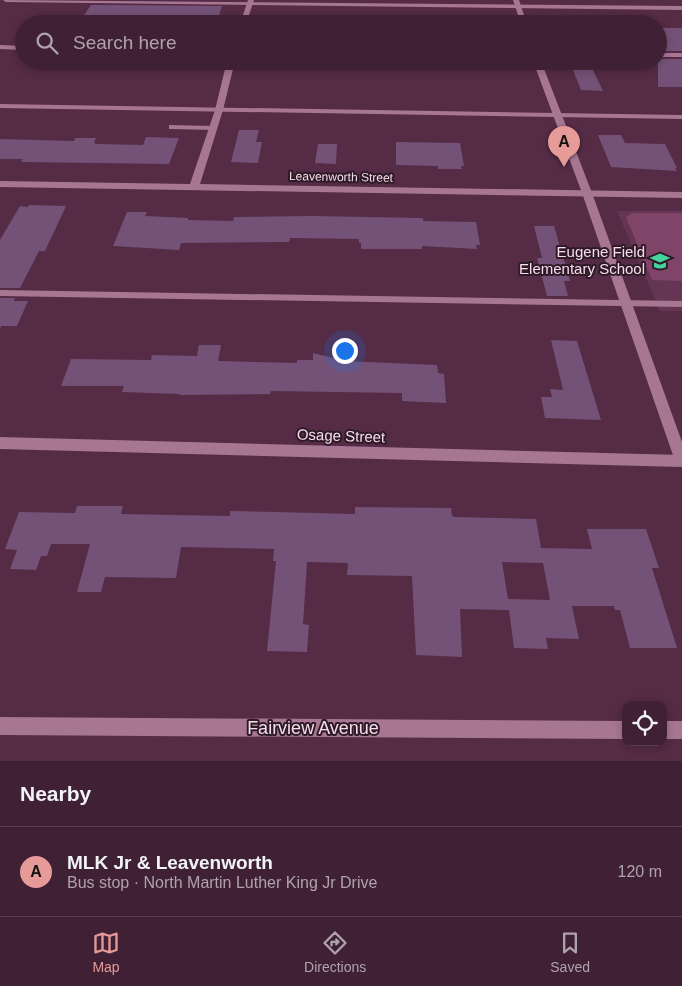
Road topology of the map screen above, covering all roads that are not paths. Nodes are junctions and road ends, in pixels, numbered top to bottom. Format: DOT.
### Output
graph roads {
  1 [pos="6,0"];
  2 [pos="250,2"];
  3 [pos="283,2"];
  4 [pos="517,3"];
  5 [pos="682,8"];
  6 [pos="246,15"];
  7 [pos="521,15"];
  8 [pos="0,47"];
  9 [pos="15,48"];
  10 [pos="667,55"];
  11 [pos="682,55"];
  12 [pos="229,70"];
  13 [pos="541,70"];
  14 [pos="0,106"];
  15 [pos="219,110"];
  16 [pos="558,115"];
  17 [pos="682,117"];
  18 [pos="172,127"];
  19 [pos="213,128"];
  20 [pos="0,184"];
  21 [pos="194,187"];
  22 [pos="587,193"];
  23 [pos="682,195"];
  24 [pos="0,293"];
  25 [pos="626,304"];
  26 [pos="682,304"];
  27 [pos="0,443"];
  28 [pos="682,461"];
  29 [pos="0,726"];
  30 [pos="622,730"];
  31 [pos="667,730"];
  32 [pos="682,730"];
  1 -- 2 [label="lane"];
  2 -- 3 [label="lane"];
  2 -- 6 [label="street"];
  3 -- 4 [label="lane"];
  4 -- 5 [label="lane"];
  4 -- 7 [label="street"];
  8 -- 9 [label="street"];
  10 -- 11 [label="street"];
  12 -- 15 [label="street"];
  13 -- 16 [label="street"];
  14 -- 15 [label="lane"];
  15 -- 16 [label="lane"];
  15 -- 19 [label="street"];
  16 -- 17 [label="lane"];
  16 -- 22 [label="street"];
  18 -- 19 [label="lane"];
  19 -- 21 [label="street"];
  20 -- 21 [label="street, Leavenworth Street"];
  21 -- 22 [label="street, Leavenworth Street"];
  22 -- 23 [label="street, Leavenworth Street"];
  22 -- 25 [label="street"];
  24 -- 25 [label="lane"];
  25 -- 26 [label="lane"];
  25 -- 28 [label="street"];
  27 -- 28 [label="street, Osage Street"];
  29 -- 30 [label="street, Fairview Avenue"];
  31 -- 32 [label="street"];
}
